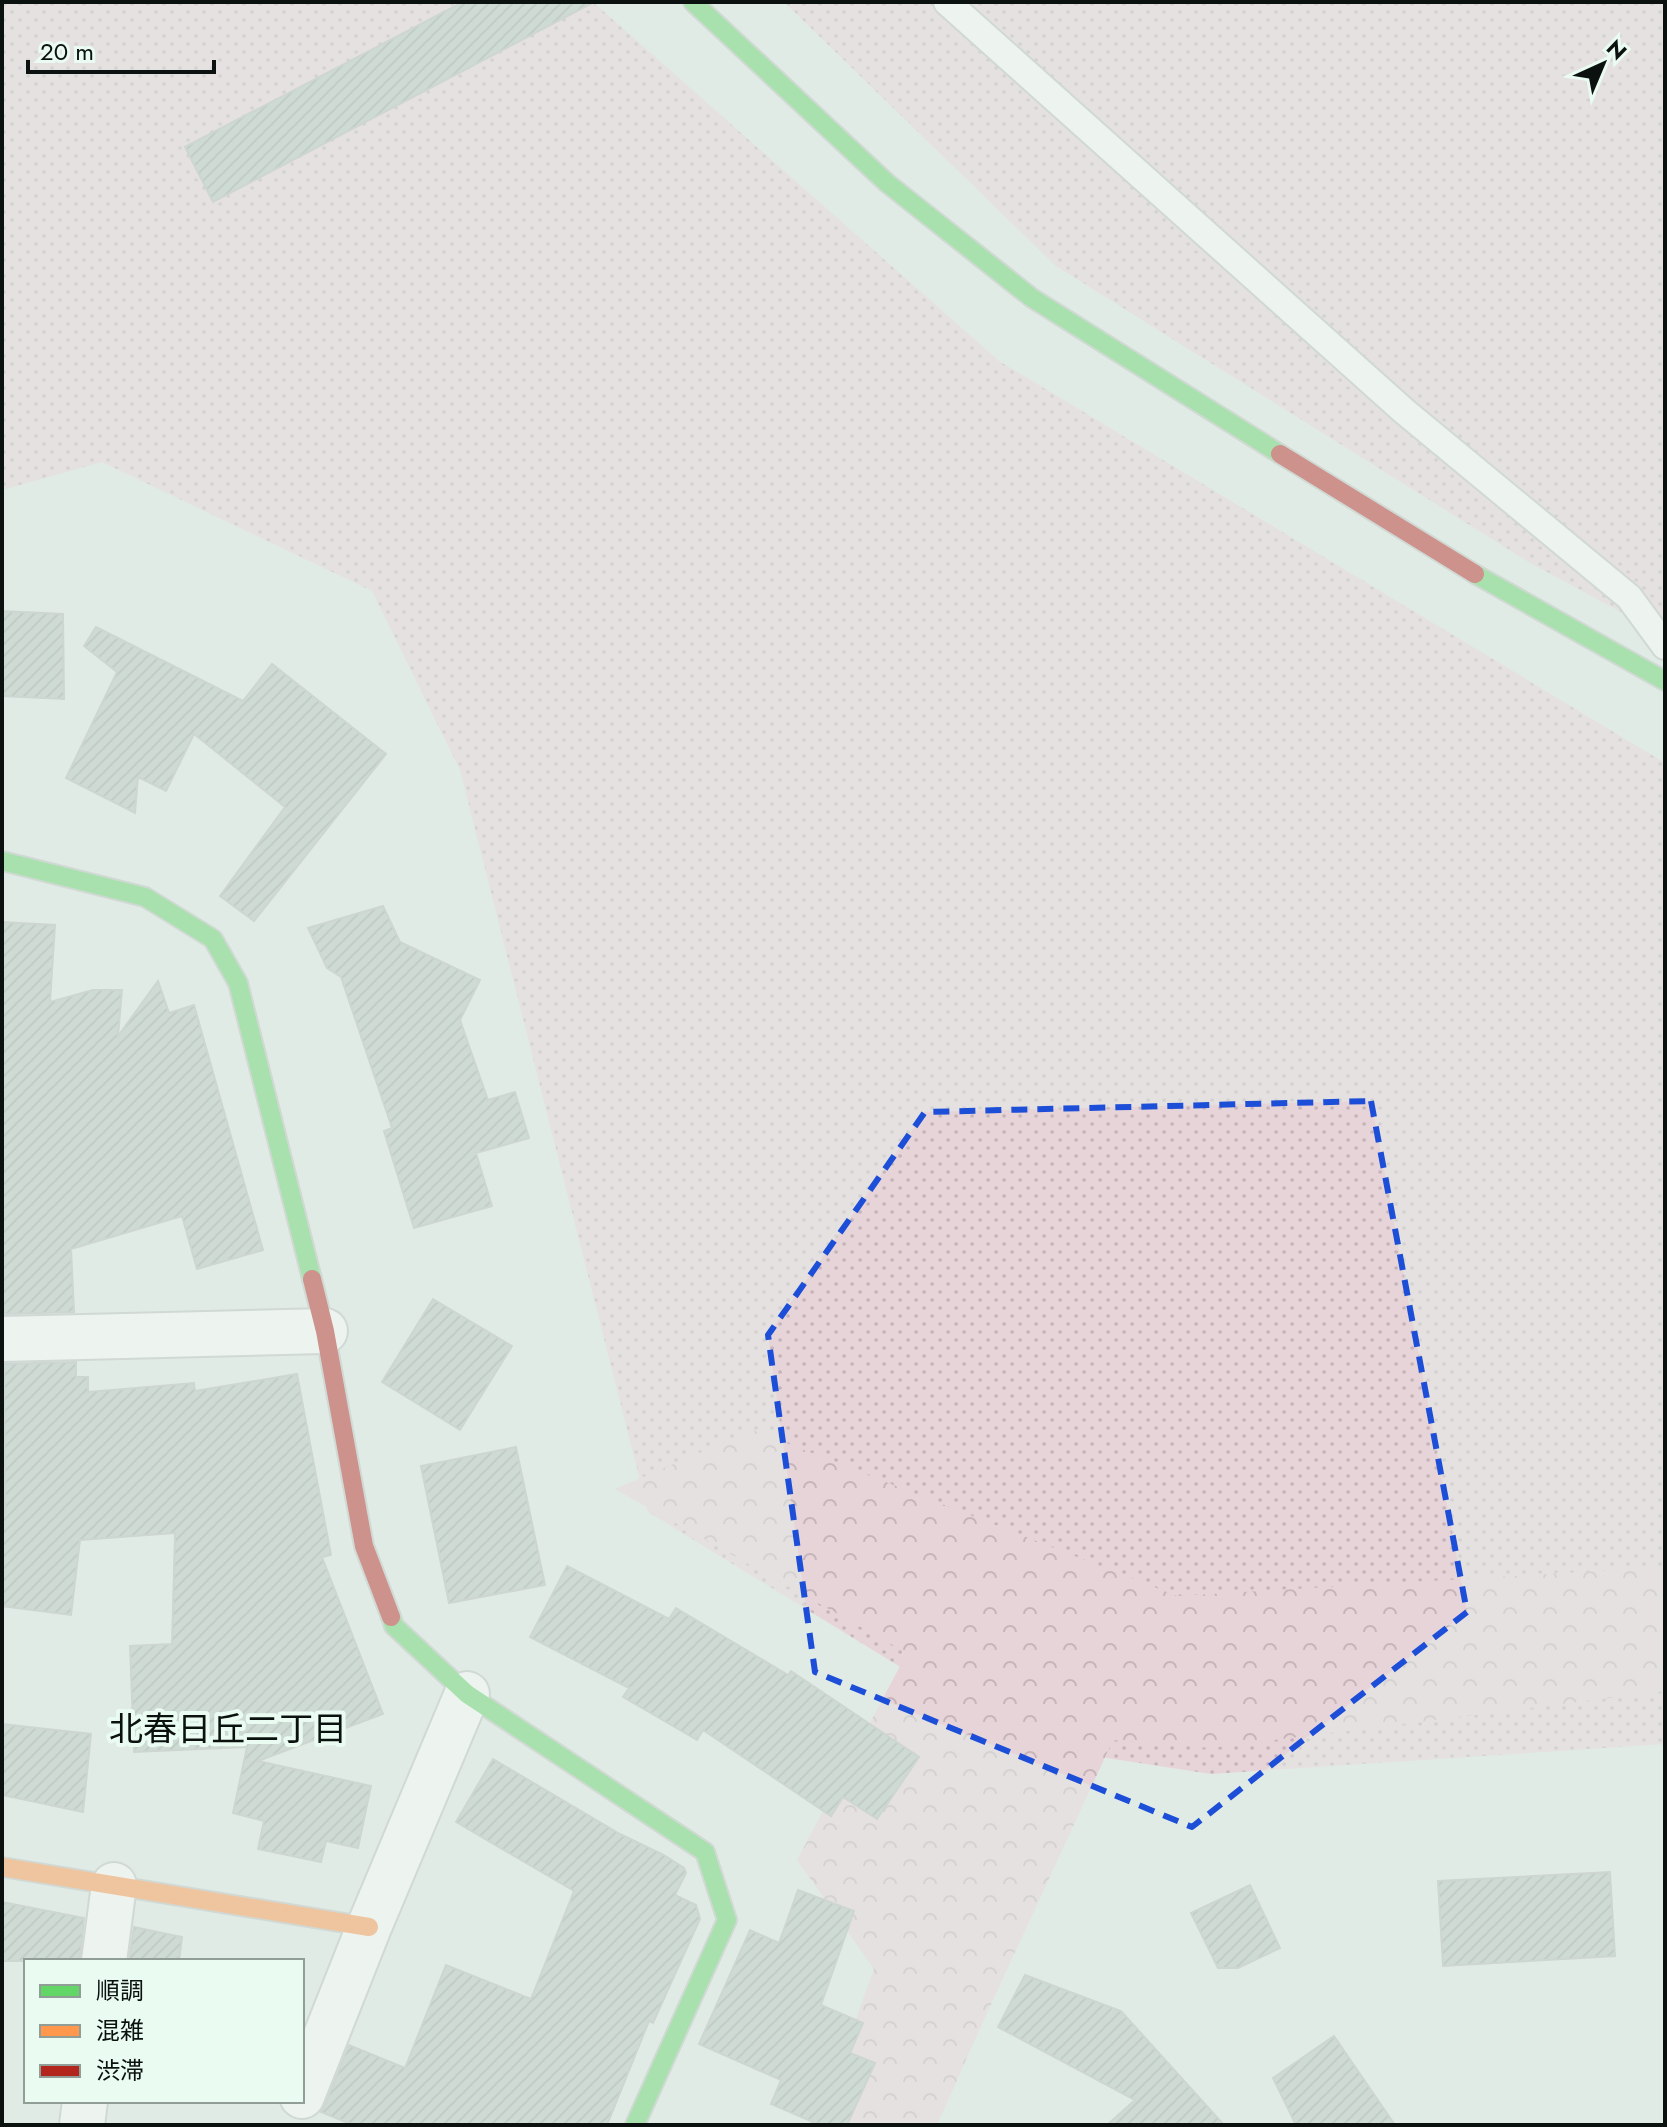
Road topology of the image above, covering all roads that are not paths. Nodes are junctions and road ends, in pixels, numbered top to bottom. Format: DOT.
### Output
graph roads {
  1 [pos="693,2"];
  2 [pos="947,2"];
  3 [pos="1665,646"];
  4 [pos="1665,681"];
  5 [pos="2,861"];
  6 [pos="325,1331"];
  7 [pos="2,1339"];
  8 [pos="467,1694"];
  9 [pos="2,1867"];
  10 [pos="114,1885"];
  11 [pos="369,1927"];
  12 [pos="104,1959"];
  13 [pos="304,2091"];
  14 [pos="85,2103"];
  15 [pos="299,2103"];
  16 [pos="82,2125"];
  17 [pos="291,2125"];
  18 [pos="635,2125"];
  1 -- 4 [label="street"];
  2 -- 3 [label="lane"];
  5 -- 6 [label="street"];
  6 -- 7 [label="street"];
  6 -- 8 [label="street"];
  8 -- 11 [label="street"];
  8 -- 18 [label="street"];
  9 -- 10 [label="street"];
  10 -- 11 [label="street"];
  10 -- 12 [label="street"];
  11 -- 13 [label="street"];
  14 -- 16 [label="street"];
  15 -- 17 [label="street"];
}
